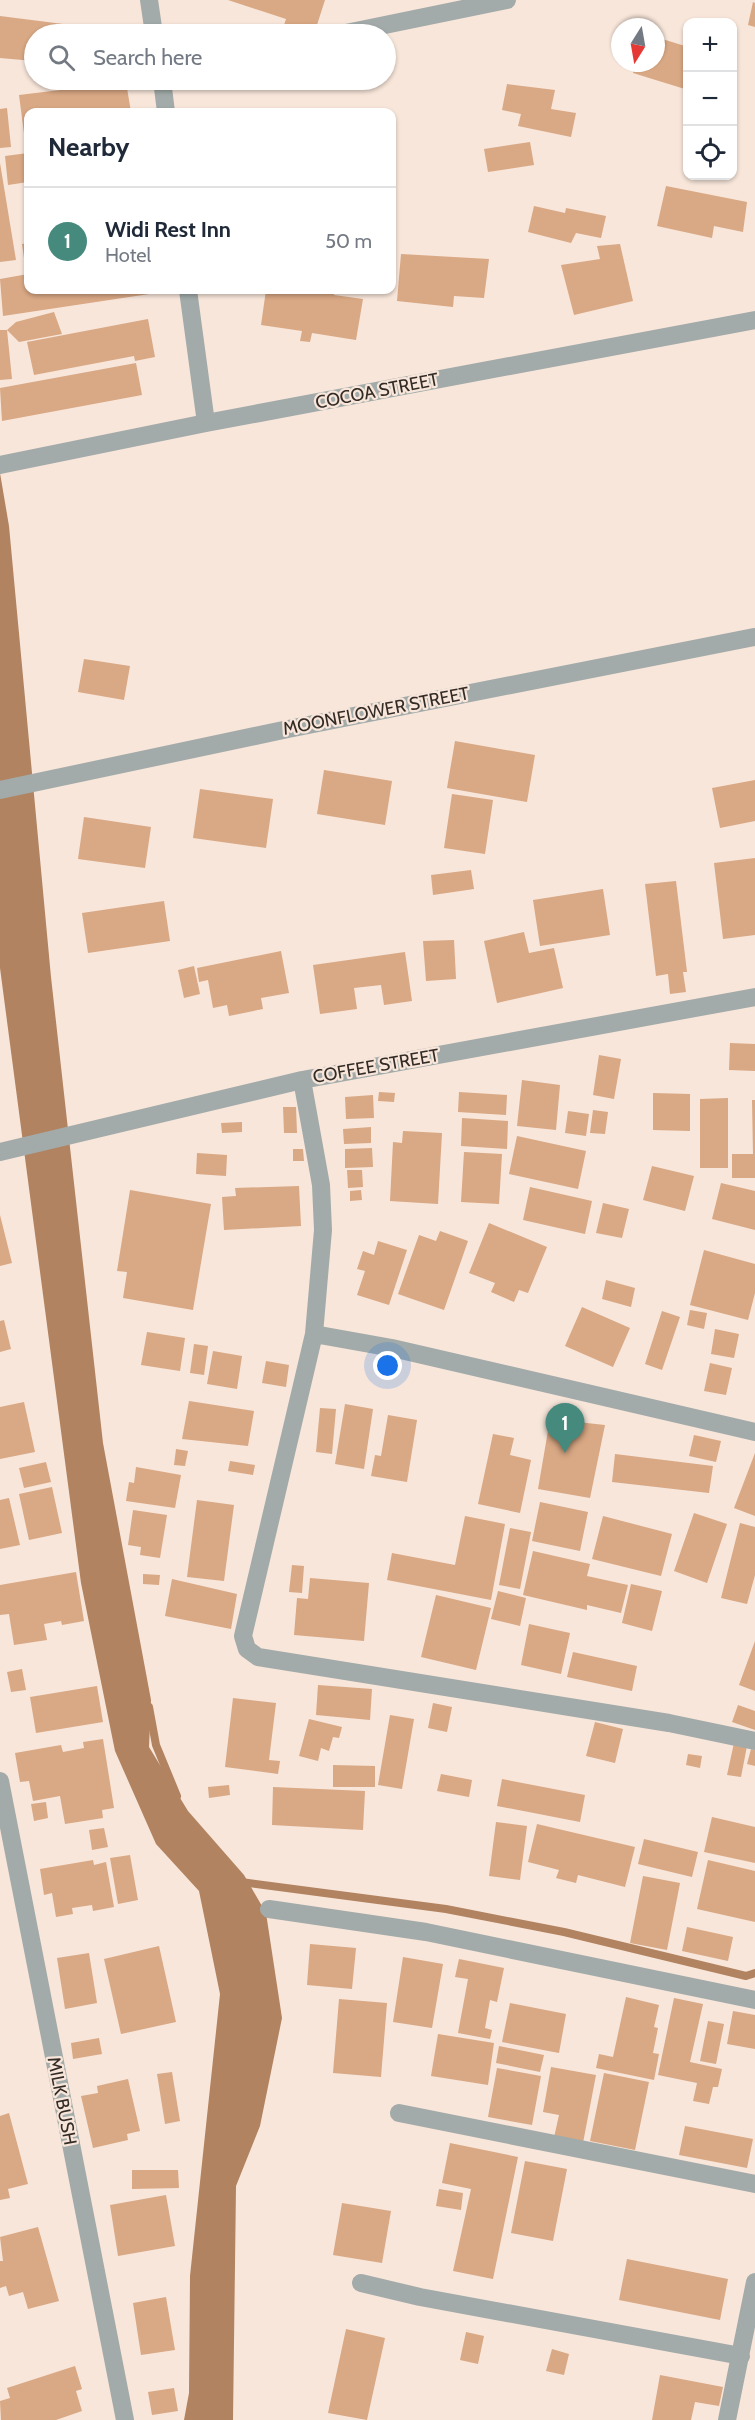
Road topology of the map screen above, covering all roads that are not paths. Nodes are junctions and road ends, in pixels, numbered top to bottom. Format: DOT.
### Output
graph roads {
  1 [pos="148,0"];
  2 [pos="507,0"];
  3 [pos="443,7"];
  4 [pos="152,24"];
  5 [pos="379,24"];
  6 [pos="163,90"];
  7 [pos="166,108"];
  8 [pos="190,294"];
  9 [pos="755,320"];
  10 [pos="206,423"];
  11 [pos="0,465"];
  12 [pos="754,637"];
  13 [pos="0,790"];
  14 [pos="755,997"];
  15 [pos="302,1080"];
  16 [pos="0,1152"];
  17 [pos="314,1334"];
  18 [pos="755,1432"];
  19 [pos="755,1741"];
  20 [pos="0,1781"];
  21 [pos="269,1909"];
  22 [pos="755,2000"];
  23 [pos="399,2113"];
  24 [pos="755,2184"];
  25 [pos="755,2282"];
  26 [pos="361,2283"];
  27 [pos="741,2356"];
  28 [pos="125,2420"];
  29 [pos="727,2420"];
  1 -- 4 [label="street"];
  2 -- 3 [label="street"];
  3 -- 5 [label="street"];
  6 -- 7 [label="street"];
  8 -- 10 [label="street"];
  9 -- 10 [label="street, COCOA STREET"];
  10 -- 11 [label="street, COCOA STREET"];
  12 -- 13 [label="street, MOONFLOWER STREET"];
  14 -- 15 [label="street, COFFEE STREET"];
  15 -- 16 [label="street, COFFEE STREET"];
  15 -- 17 [label="street"];
  17 -- 18 [label="street"];
  17 -- 19 [label="street"];
  20 -- 28 [label="street, MILK BUSH"];
  21 -- 22 [label="street"];
  23 -- 24 [label="street"];
  25 -- 27 [label="street"];
  26 -- 27 [label="street"];
  27 -- 29 [label="street"];
}
